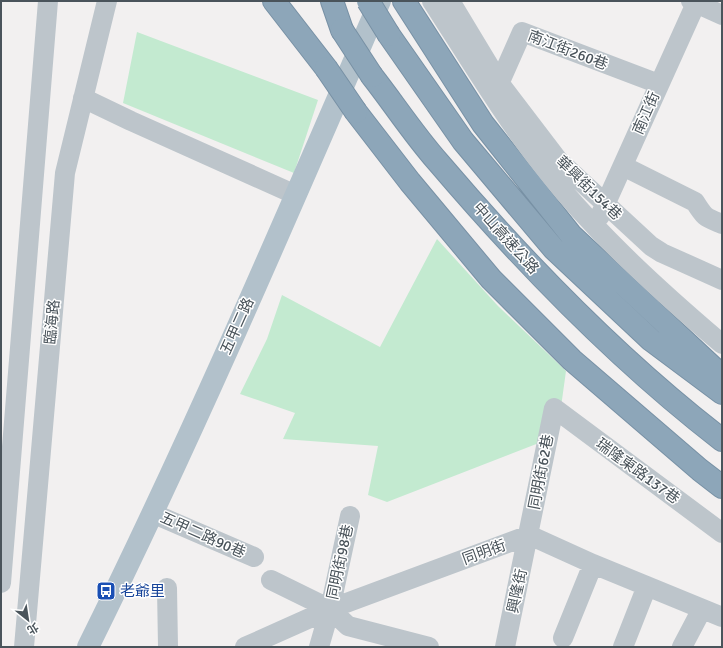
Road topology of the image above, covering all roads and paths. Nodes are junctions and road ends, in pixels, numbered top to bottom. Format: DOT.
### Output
graph roads {
  1 [pos="48,1"];
  2 [pos="107,1"];
  3 [pos="274,1"];
  4 [pos="286,1"];
  5 [pos="332,1"];
  6 [pos="368,1"];
  7 [pos="380,1"];
  8 [pos="432,1"];
  9 [pos="450,1"];
  10 [pos="404,2"];
  11 [pos="695,2"];
  12 [pos="722,15"];
  13 [pos="326,68"];
  14 [pos="659,84"];
  15 [pos="497,91"];
  16 [pos="84,98"];
  17 [pos="622,166"];
  18 [pos="296,195"];
  19 [pos="605,205"];
  20 [pos="722,224"];
  21 [pos="596,226"];
  22 [pos="722,280"];
  23 [pos="722,344"];
  24 [pos="722,376"];
  25 [pos="722,393"];
  26 [pos="554,408"];
  27 [pos="722,440"];
  28 [pos="722,487"];
  29 [pos="152,512"];
  30 [pos="350,516"];
  31 [pos="722,533"];
  32 [pos="529,535"];
  33 [pos="254,558"];
  34 [pos="593,564"];
  35 [pos="272,580"];
  36 [pos="1,583"];
  37 [pos="647,586"];
  38 [pos="167,588"];
  39 [pos="702,608"];
  40 [pos="330,609"];
  41 [pos="722,617"];
  42 [pos="563,638"];
  43 [pos="24,647"];
  44 [pos="88,647"];
  45 [pos="168,647"];
  46 [pos="245,647"];
  47 [pos="319,647"];
  48 [pos="430,647"];
  49 [pos="505,647"];
  50 [pos="623,647"];
  51 [pos="682,647"];
  1 -- 36 [label="street, 臨海路"];
  2 -- 16 [label="street, 臨海路"];
  3 -- 13 [label="highway"];
  4 -- 13 [label="highway"];
  5 -- 27 [label="highway, 中山高速公路, bridge"];
  6 -- 25 [label="highway, 中山高速公路, bridge"];
  7 -- 18 [label="main road, 五甲二路"];
  8 -- 15 [label="street"];
  9 -- 15 [label="street, 華興街154巷"];
  10 -- 24 [label="highway"];
  11 -- 12 [label="street"];
  11 -- 14 [label="street, 南江街"];
  13 -- 28 [label="highway, bridge"];
  14 -- 15 [label="street, 南江街260巷"];
  14 -- 17 [label="street, 南江街"];
  15 -- 19 [label="street, 華興街154巷"];
  15 -- 21 [label="street"];
  16 -- 18 [label="street"];
  16 -- 43 [label="street, 臨海路"];
  17 -- 19 [label="street, 南江街"];
  17 -- 20 [label="street"];
  18 -- 29 [label="main road, 五甲二路"];
  19 -- 21 [label="street, 南江街"];
  19 -- 22 [label="street, 華興街154巷"];
  21 -- 23 [label="street"];
  26 -- 31 [label="street, 瑞隆東路137巷"];
  26 -- 32 [label="street, 同明街62巷"];
  29 -- 33 [label="street, 五甲二路90巷"];
  29 -- 44 [label="main road, 五甲二路"];
  30 -- 40 [label="street, 同明街98巷"];
  32 -- 34 [label="street"];
  32 -- 40 [label="street, 同明街"];
  32 -- 49 [label="street, 興隆街"];
  34 -- 37 [label="street"];
  34 -- 42 [label="street"];
  35 -- 40 [label="street"];
  37 -- 39 [label="street"];
  37 -- 50 [label="street"];
  38 -- 45 [label="street"];
  39 -- 41 [label="street"];
  39 -- 51 [label="street"];
  40 -- 46 [label="street, 同明街"];
  40 -- 47 [label="street, 同明街98巷"];
  40 -- 48 [label="street"];
}
